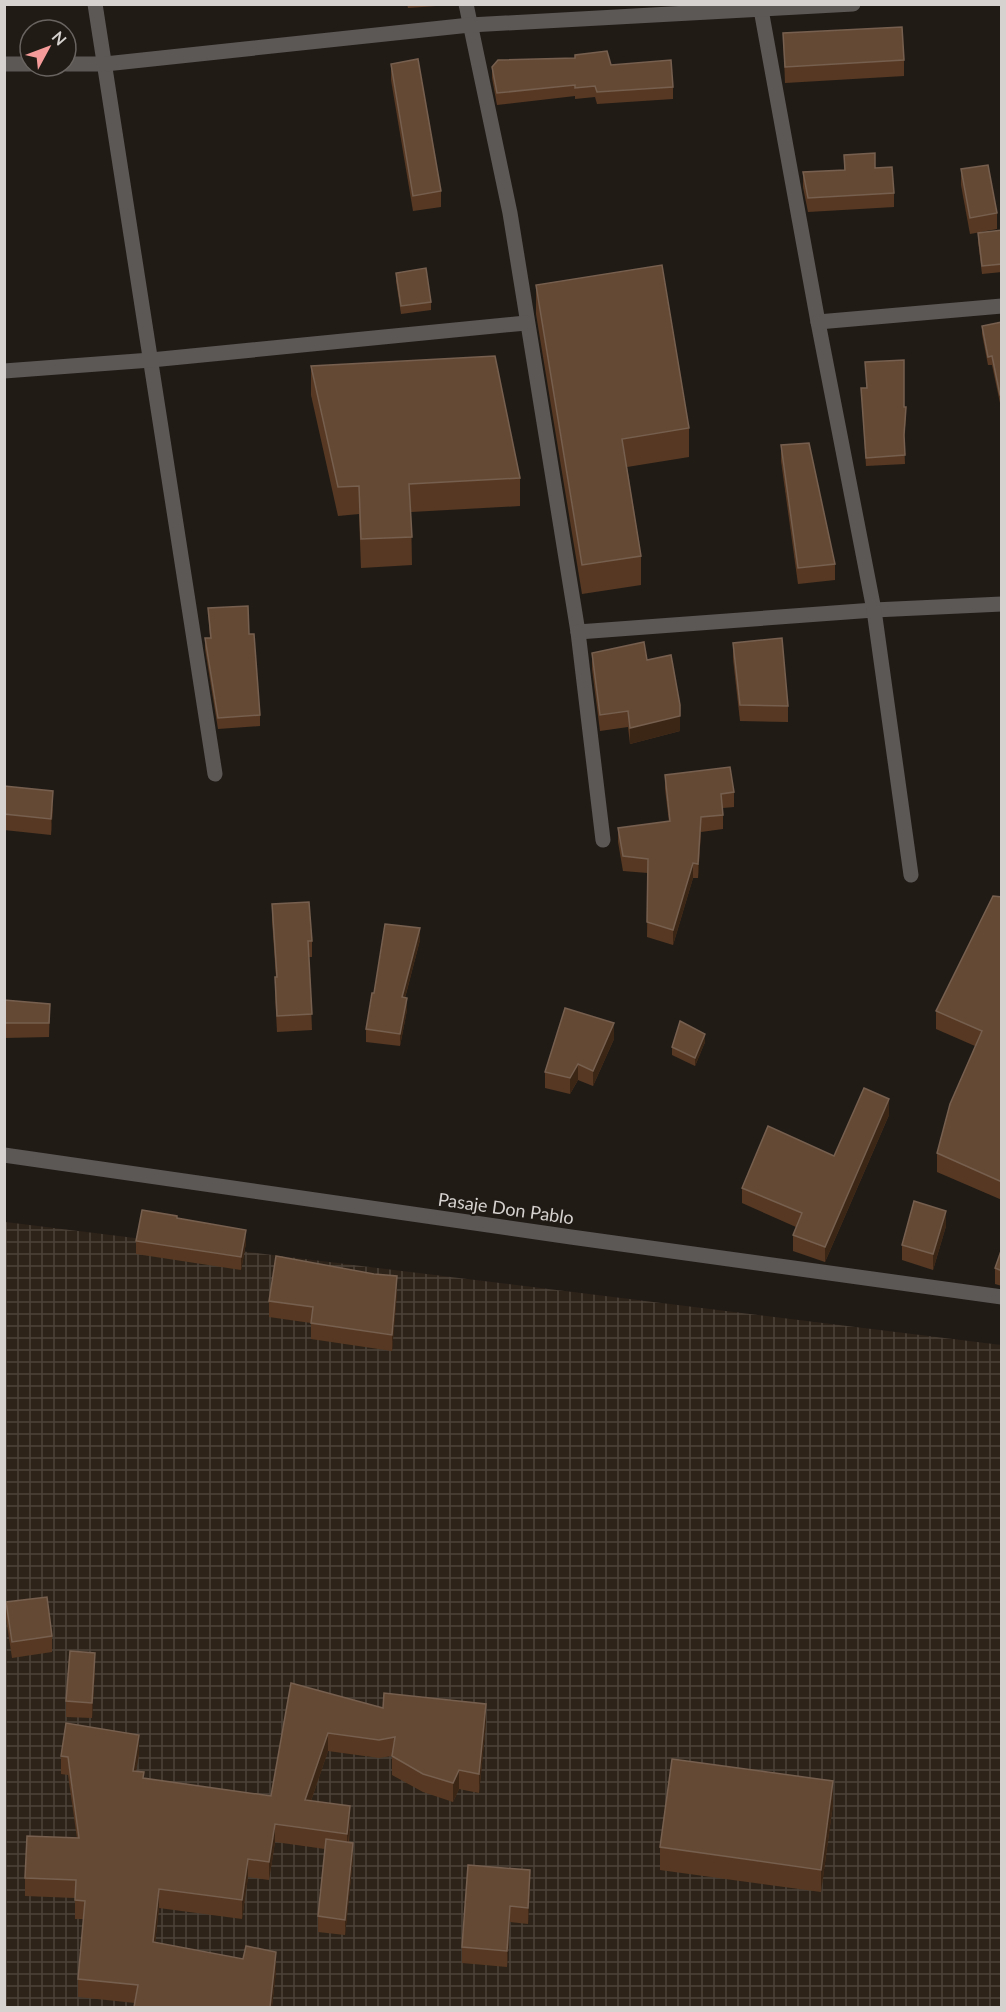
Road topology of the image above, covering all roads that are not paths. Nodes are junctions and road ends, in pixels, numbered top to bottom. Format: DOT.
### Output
graph roads {
  1 [pos="95,4"];
  2 [pos="466,4"];
  3 [pos="853,4"];
  4 [pos="761,7"];
  5 [pos="470,25"];
  6 [pos="78,64"];
  7 [pos="105,64"];
  8 [pos="1002,306"];
  9 [pos="818,322"];
  10 [pos="526,323"];
  11 [pos="150,360"];
  12 [pos="4,371"];
  13 [pos="1002,604"];
  14 [pos="874,610"];
  15 [pos="578,632"];
  16 [pos="214,774"];
  17 [pos="603,840"];
  18 [pos="912,875"];
  19 [pos="4,1155"];
  20 [pos="1002,1297"];
  1 -- 7 [label="street"];
  2 -- 5 [label="street"];
  3 -- 4 [label="street"];
  4 -- 5 [label="street"];
  4 -- 9 [label="street"];
  5 -- 7 [label="street"];
  5 -- 10 [label="street"];
  6 -- 7 [label="street"];
  7 -- 11 [label="street"];
  8 -- 9 [label="street"];
  9 -- 14 [label="street"];
  10 -- 11 [label="street"];
  10 -- 15 [label="street"];
  11 -- 12 [label="street"];
  11 -- 16 [label="street"];
  13 -- 14 [label="street"];
  14 -- 15 [label="street"];
  14 -- 18 [label="street"];
  15 -- 17 [label="street"];
  19 -- 20 [label="street, Pasaje Don Pablo"];
}
